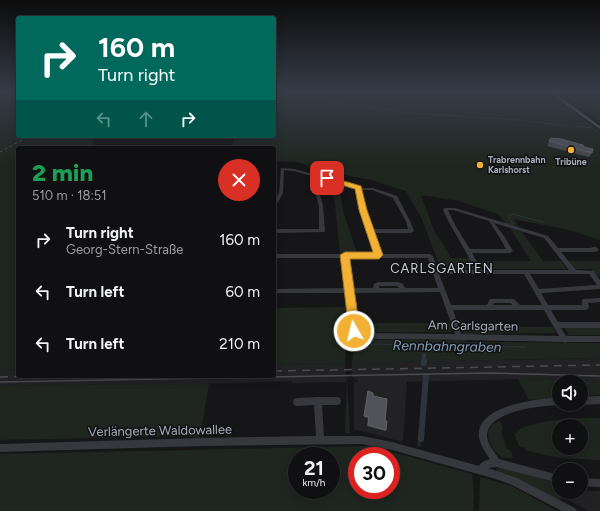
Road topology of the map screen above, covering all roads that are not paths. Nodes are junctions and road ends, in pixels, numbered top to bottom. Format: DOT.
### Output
graph roads {
  1 [pos="583,116"];
  2 [pos="589,116"];
  3 [pos="600,124"];
  4 [pos="600,128"];
  5 [pos="314,175"];
  6 [pos="359,189"];
  7 [pos="276,201"];
  8 [pos="491,220"];
  9 [pos="276,231"];
  10 [pos="371,231"];
  11 [pos="594,248"];
  12 [pos="557,250"];
  13 [pos="469,251"];
  14 [pos="345,255"];
  15 [pos="379,255"];
  16 [pos="276,256"];
  17 [pos="436,272"];
  18 [pos="480,272"];
  19 [pos="526,272"];
  20 [pos="574,272"];
  21 [pos="600,284"];
  22 [pos="600,287"];
  23 [pos="349,290"];
  24 [pos="442,290"];
  25 [pos="276,291"];
  26 [pos="536,291"];
  27 [pos="600,300"];
  28 [pos="546,307"];
  29 [pos="449,308"];
  30 [pos="556,325"];
  31 [pos="600,325"];
  32 [pos="357,334"];
  33 [pos="460,337"];
  34 [pos="565,340"];
  35 [pos="600,340"];
  36 [pos="350,344"];
  37 [pos="588,400"];
  38 [pos="600,400"];
  39 [pos="318,401"];
  40 [pos="337,401"];
  41 [pos="297,402"];
  42 [pos="552,402"];
  43 [pos="320,440"];
  44 [pos="0,448"];
  45 [pos="496,463"];
  46 [pos="479,470"];
  47 [pos="552,477"];
  48 [pos="588,482"];
  49 [pos="600,483"];
  50 [pos="572,511"];
  1 -- 4 [label="main road"];
  2 -- 3 [label="main road"];
  5 -- 6 [label="street"];
  5 -- 7 [label="street"];
  5 -- 9 [label="street"];
  6 -- 10 [label="street"];
  6 -- 10 [label="street"];
  8 -- 12 [label="street"];
  8 -- 13 [label="street"];
  8 -- 13 [label="street"];
  10 -- 15 [label="street"];
  11 -- 12 [label="street"];
  12 -- 20 [label="street"];
  13 -- 18 [label="street"];
  14 -- 15 [label="street"];
  14 -- 16 [label="street"];
  14 -- 23 [label="street"];
  15 -- 17 [label="street"];
  17 -- 18 [label="street"];
  17 -- 24 [label="street"];
  18 -- 19 [label="street"];
  19 -- 20 [label="street"];
  19 -- 26 [label="street"];
  20 -- 21 [label="street"];
  22 -- 26 [label="street"];
  23 -- 24 [label="street"];
  23 -- 25 [label="street"];
  23 -- 32 [label="street"];
  24 -- 29 [label="street"];
  26 -- 28 [label="street"];
  27 -- 28 [label="street"];
  28 -- 29 [label="street"];
  28 -- 30 [label="street"];
  29 -- 33 [label="street"];
  30 -- 31 [label="street"];
  30 -- 34 [label="street"];
  32 -- 33 [label="street, Am Carlsgarten"];
  32 -- 36 [label="street"];
  33 -- 34 [label="street, Am Carlsgarten"];
  34 -- 35 [label="street, Am Carlsgarten"];
  37 -- 38 [label="street"];
  39 -- 40 [label="street"];
  39 -- 41 [label="street"];
  39 -- 43 [label="street"];
  42 -- 45 [label="street"];
  43 -- 44 [label="street, Verlängerte Waldowallee"];
  43 -- 46 [label="street, Verlängerte Waldowallee"];
  45 -- 46 [label="street"];
  45 -- 47 [label="street"];
  46 -- 50 [label="street, Verlängerte Waldowallee"];
  48 -- 49 [label="street"];
}
